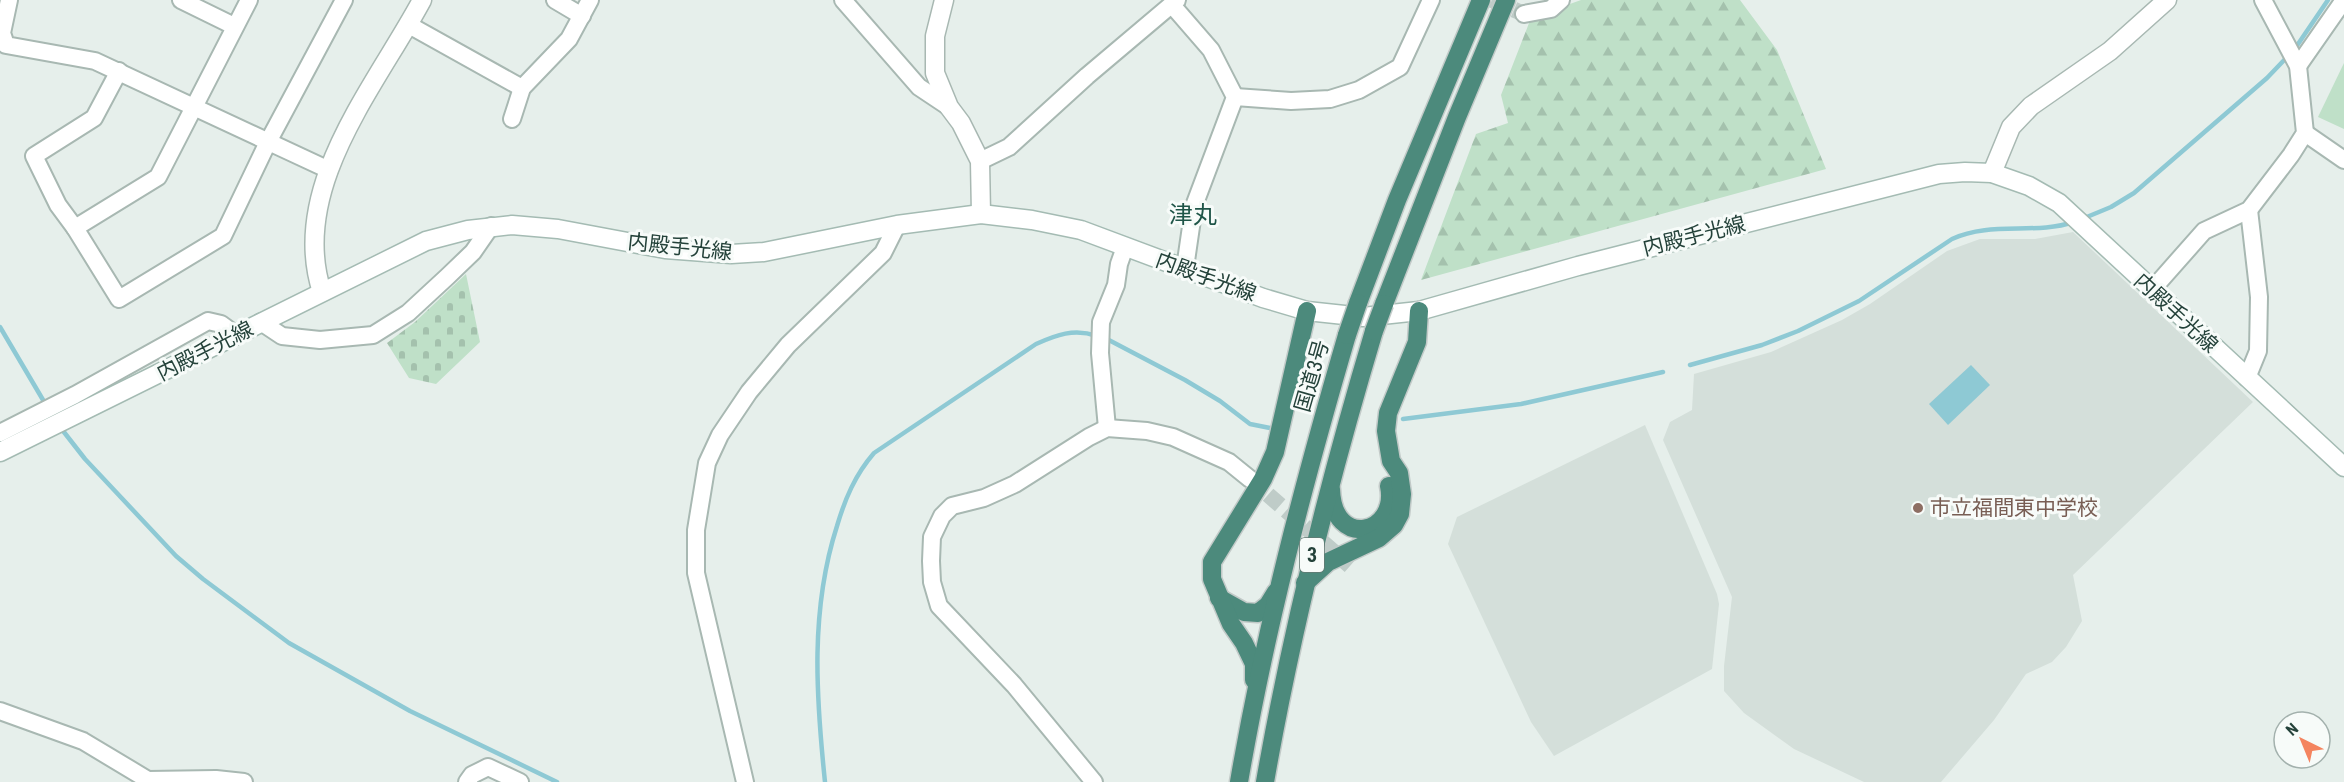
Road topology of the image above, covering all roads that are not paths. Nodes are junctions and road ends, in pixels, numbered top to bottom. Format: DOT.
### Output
graph roads {
  1 [pos="9,0"];
  2 [pos="182,0"];
  3 [pos="249,0"];
  4 [pos="344,0"];
  5 [pos="422,0"];
  6 [pos="555,0"];
  7 [pos="590,0"];
  8 [pos="843,0"];
  9 [pos="944,0"];
  10 [pos="1431,0"];
  11 [pos="1481,0"];
  12 [pos="1506,0"];
  13 [pos="1561,0"];
  14 [pos="2167,0"];
  15 [pos="2263,0"];
  16 [pos="2344,0"];
  17 [pos="1175,2"];
  18 [pos="1524,14"];
  19 [pos="582,16"];
  20 [pos="409,25"];
  21 [pos="234,26"];
  22 [pos="2298,66"];
  23 [pos="119,71"];
  24 [pos="522,88"];
  25 [pos="1235,97"];
  26 [pos="193,106"];
  27 [pos="949,107"];
  28 [pos="512,119"];
  29 [pos="2305,132"];
  30 [pos="268,142"];
  31 [pos="2344,160"];
  32 [pos="980,161"];
  33 [pos="329,170"];
  34 [pos="1992,172"];
  35 [pos="2249,210"];
  36 [pos="981,214"];
  37 [pos="897,225"];
  38 [pos="491,226"];
  39 [pos="75,228"];
  40 [pos="1125,247"];
  41 [pos="1185,268"];
  42 [pos="2151,291"];
  43 [pos="322,292"];
  44 [pos="1307,311"];
  45 [pos="1419,311"];
  46 [pos="261,322"];
  47 [pos="236,335"];
  48 [pos="2247,378"];
  49 [pos="1107,428"];
  50 [pos="0,433"];
  51 [pos="0,452"];
  52 [pos="1391,461"];
  53 [pos="2344,467"];
  54 [pos="1250,480"];
  55 [pos="1331,481"];
  56 [pos="1305,583"];
  57 [pos="1279,587"];
  58 [pos="1219,598"];
  59 [pos="1253,700"];
  60 [pos="0,711"];
  61 [pos="148,781"];
  62 [pos="244,782"];
  63 [pos="467,782"];
  64 [pos="520,782"];
  65 [pos="745,782"];
  66 [pos="1094,782"];
  67 [pos="1239,782"];
  68 [pos="1265,782"];
  1 -- 23 [label="street"];
  2 -- 21 [label="street"];
  3 -- 21 [label="street"];
  4 -- 30 [label="street"];
  5 -- 20 [label="main road"];
  6 -- 19 [label="street"];
  7 -- 19 [label="street"];
  8 -- 27 [label="street"];
  9 -- 27 [label="main road"];
  10 -- 25 [label="street"];
  11 -- 57 [label="highway, 国道3号 / 3, bridge"];
  12 -- 55 [label="highway, 3, bridge"];
  13 -- 18 [label="street"];
  14 -- 34 [label="main road"];
  15 -- 22 [label="street"];
  16 -- 22 [label="street"];
  17 -- 25 [label="street"];
  17 -- 32 [label="street"];
  19 -- 24 [label="street"];
  20 -- 24 [label="street"];
  20 -- 33 [label="main road"];
  21 -- 26 [label="street"];
  22 -- 29 [label="street"];
  23 -- 26 [label="street"];
  23 -- 39 [label="street"];
  24 -- 28 [label="street"];
  25 -- 41 [label="street"];
  26 -- 30 [label="street"];
  26 -- 39 [label="street"];
  27 -- 32 [label="main road"];
  29 -- 31 [label="street"];
  29 -- 35 [label="street"];
  30 -- 33 [label="street"];
  30 -- 39 [label="street"];
  32 -- 36 [label="main road"];
  33 -- 43 [label="main road"];
  34 -- 42 [label="main road, 内殿手光線"];
  34 -- 45 [label="main road, 内殿手光線"];
  35 -- 42 [label="street"];
  35 -- 48 [label="street"];
  36 -- 37 [label="main road, 内殿手光線"];
  36 -- 40 [label="main road, 内殿手光線"];
  37 -- 38 [label="main road, 内殿手光線"];
  37 -- 65 [label="street"];
  38 -- 43 [label="main road, 内殿手光線"];
  38 -- 46 [label="street"];
  40 -- 41 [label="main road, 内殿手光線"];
  40 -- 49 [label="street"];
  41 -- 44 [label="main road, 内殿手光線"];
  42 -- 48 [label="main road, 内殿手光線"];
  43 -- 46 [label="main road, 内殿手光線"];
  44 -- 45 [label="main road, 内殿手光線"];
  44 -- 58 [label="highway"];
  45 -- 52 [label="highway"];
  46 -- 47 [label="main road, 内殿手光線"];
  47 -- 50 [label="street"];
  47 -- 51 [label="main road, 内殿手光線"];
  48 -- 53 [label="main road, 内殿手光線"];
  49 -- 54 [label="street"];
  49 -- 66 [label="street"];
  52 -- 55 [label="highway"];
  52 -- 56 [label="highway"];
  55 -- 56 [label="highway, 3"];
  56 -- 68 [label="highway, 3"];
  57 -- 58 [label="highway"];
  57 -- 59 [label="highway, 国道3号 / 3"];
  58 -- 59 [label="highway"];
  59 -- 67 [label="highway, 国道3号 / 3"];
  60 -- 61 [label="street"];
  61 -- 62 [label="street"];
  63 -- 64 [label="street"];
}
